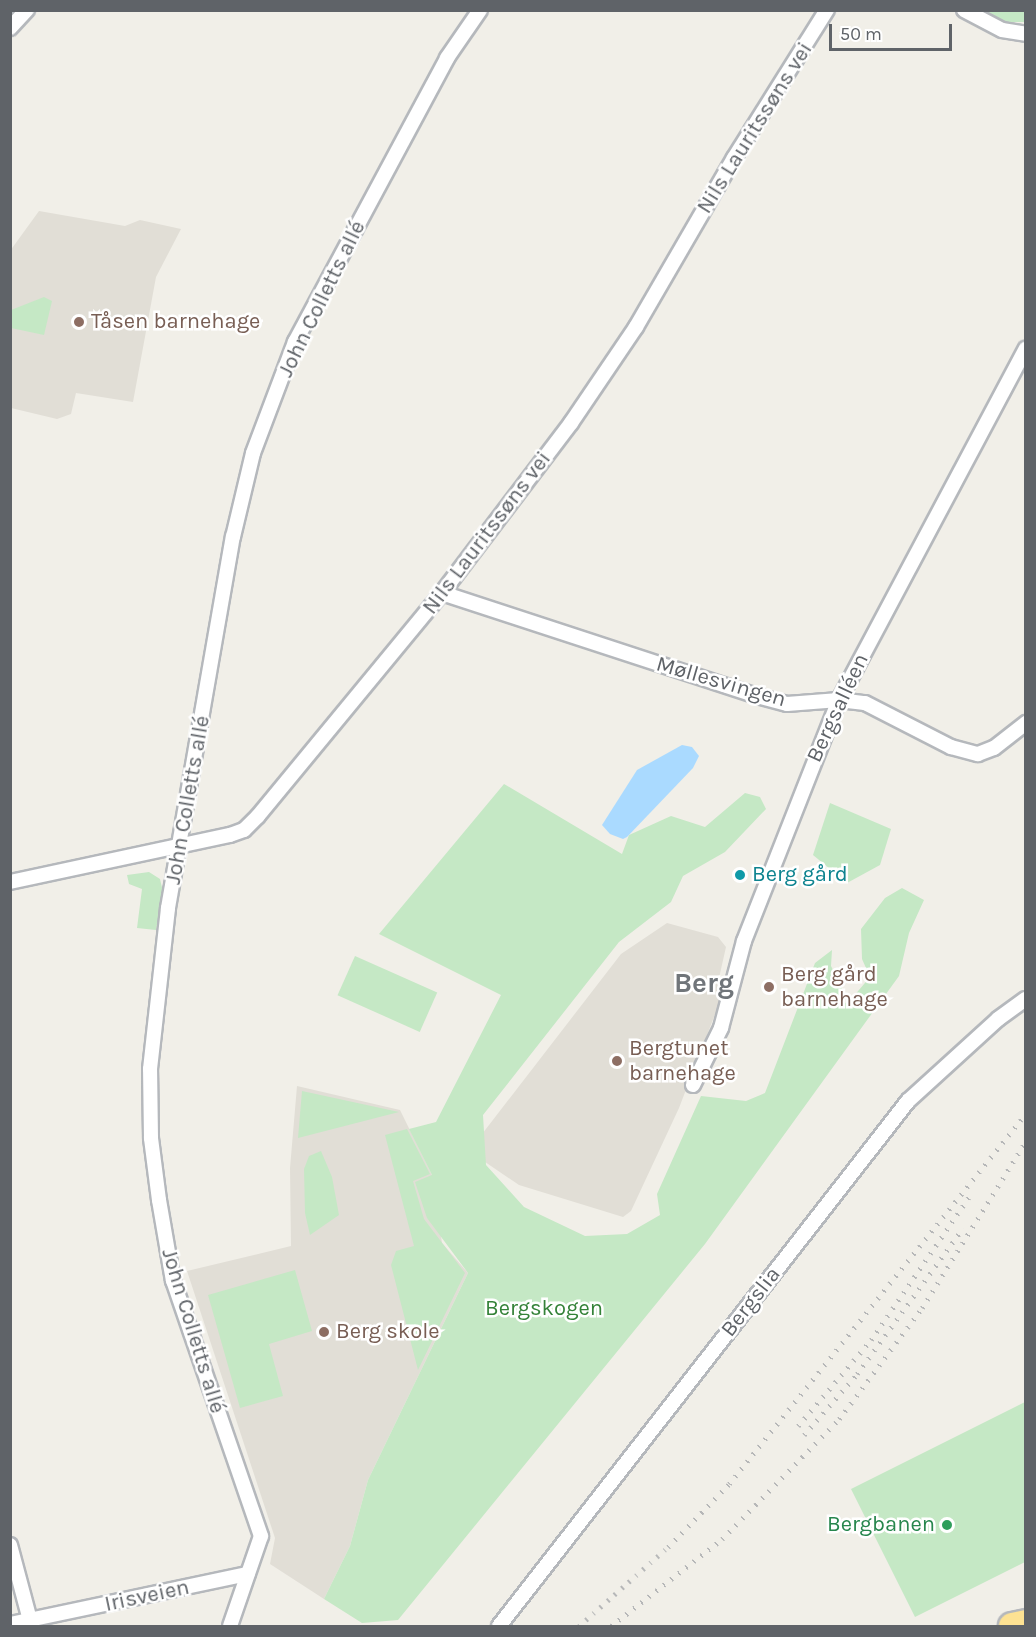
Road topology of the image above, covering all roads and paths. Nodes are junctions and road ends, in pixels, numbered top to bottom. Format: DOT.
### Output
graph roads {
  1 [pos="27,10"];
  2 [pos="480,10"];
  3 [pos="827,10"];
  4 [pos="964,10"];
  5 [pos="10,28"];
  6 [pos="1026,34"];
  7 [pos="1026,349"];
  8 [pos="442,593"];
  9 [pos="839,700"];
  10 [pos="1026,723"];
  11 [pos="180,845"];
  12 [pos="10,882"];
  13 [pos="1026,999"];
  14 [pos="693,1085"];
  15 [pos="10,1545"];
  16 [pos="248,1574"];
  17 [pos="30,1620"];
  18 [pos="1026,1623"];
  19 [pos="11,1625"];
  20 [pos="230,1626"];
  21 [pos="499,1626"];
  22 [pos="1012,1626"];
  1 -- 5 [label="street"];
  2 -- 11 [label="street, John Colletts allé"];
  3 -- 8 [label="street, Nils Lauritssøns vei"];
  4 -- 6 [label="street"];
  7 -- 9 [label="street, Bergsalléen"];
  8 -- 9 [label="street, Møllesvingen"];
  8 -- 11 [label="street, Nils Lauritssøns vei"];
  9 -- 10 [label="street, Møllesvingen"];
  9 -- 14 [label="street, Bergsalléen"];
  11 -- 12 [label="street, Nils Lauritssøns vei"];
  11 -- 16 [label="street, John Colletts allé"];
  13 -- 21 [label="street, Bergslia"];
  15 -- 17 [label="street"];
  16 -- 17 [label="street, Irisveien"];
  16 -- 20 [label="street, John Colletts allé"];
  17 -- 19 [label="street, Irisveien"];
  18 -- 22 [label="highway"];
}
